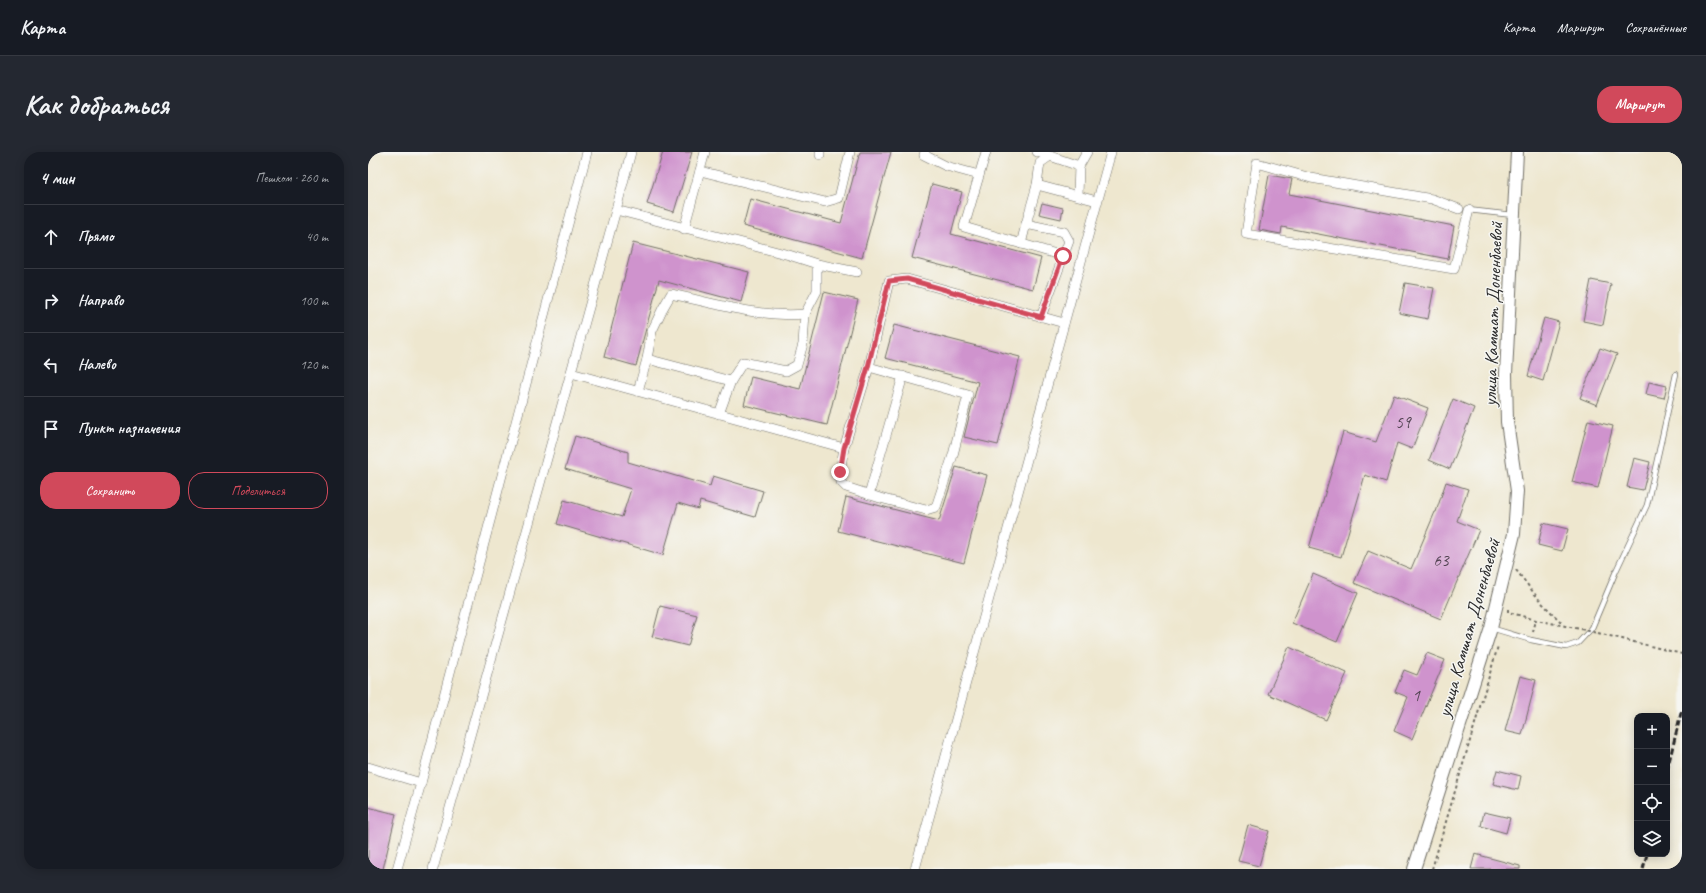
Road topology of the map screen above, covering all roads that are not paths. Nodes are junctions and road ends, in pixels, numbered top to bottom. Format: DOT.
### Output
graph roads {
  1 [pos="587,152"];
  2 [pos="631,152"];
  3 [pos="705,152"];
  4 [pos="850,152"];
  5 [pos="925,152"];
  6 [pos="986,152"];
  7 [pos="1037,152"];
  8 [pos="1087,152"];
  9 [pos="1111,152"];
  10 [pos="1517,152"];
  11 [pos="1050,156"];
  12 [pos="1079,166"];
  13 [pos="700,171"];
  14 [pos="979,175"];
  15 [pos="1037,185"];
  16 [pos="1078,195"];
  17 [pos="1097,200"];
  18 [pos="616,210"];
  19 [pos="1464,210"];
  20 [pos="1514,215"];
  21 [pos="1026,224"];
  22 [pos="684,228"];
  23 [pos="1021,244"];
  24 [pos="1063,256"];
  25 [pos="817,264"];
  26 [pos="857,272"];
  27 [pos="805,314"];
  28 [pos="1041,317"];
  29 [pos="1064,323"];
  30 [pos="647,359"];
  31 [pos="868,367"];
  32 [pos="571,373"];
  33 [pos="1676,374"];
  34 [pos="903,376"];
  35 [pos="731,381"];
  36 [pos="638,391"];
  37 [pos="719,414"];
  38 [pos="844,448"];
  39 [pos="869,495"];
  40 [pos="1497,630"];
  41 [pos="368,767"];
  42 [pos="422,783"];
  43 [pos="397,869"];
  44 [pos="433,869"];
  45 [pos="915,869"];
  46 [pos="1414,869"];
  1 -- 42 [label="street"];
  2 -- 18 [label="street"];
  3 -- 13 [label="street"];
  4 -- 13 [label="street"];
  5 -- 14 [label="street"];
  6 -- 14 [label="street"];
  7 -- 11 [label="street"];
  8 -- 12 [label="street"];
  9 -- 17 [label="street"];
  10 -- 20 [label="street, улица Камшат Доненбаевой"];
  11 -- 12 [label="street"];
  11 -- 15 [label="street"];
  12 -- 16 [label="street"];
  13 -- 22 [label="street"];
  14 -- 23 [label="street"];
  15 -- 16 [label="street"];
  15 -- 21 [label="street"];
  16 -- 17 [label="street"];
  17 -- 29 [label="street"];
  18 -- 22 [label="street"];
  18 -- 32 [label="street"];
  19 -- 19 [label="street"];
  19 -- 20 [label="lane"];
  20 -- 40 [label="street, улица Камшат Доненбаевой"];
  21 -- 23 [label="street"];
  21 -- 24 [label="street"];
  22 -- 25 [label="street"];
  23 -- 24 [label="street"];
  24 -- 28 [label="street"];
  25 -- 26 [label="street"];
  25 -- 27 [label="street"];
  27 -- 30 [label="street"];
  27 -- 35 [label="street"];
  28 -- 29 [label="street"];
  28 -- 31 [label="street"];
  29 -- 45 [label="street"];
  30 -- 35 [label="street"];
  30 -- 36 [label="street"];
  31 -- 34 [label="street"];
  31 -- 38 [label="street"];
  32 -- 36 [label="street"];
  32 -- 44 [label="street"];
  33 -- 40 [label="lane"];
  34 -- 39 [label="street"];
  34 -- 39 [label="street"];
  35 -- 37 [label="street"];
  36 -- 37 [label="street"];
  37 -- 38 [label="street"];
  38 -- 39 [label="street"];
  40 -- 46 [label="street, улица Камшат Доненбаевой"];
  41 -- 42 [label="street"];
  42 -- 43 [label="street"];
}
